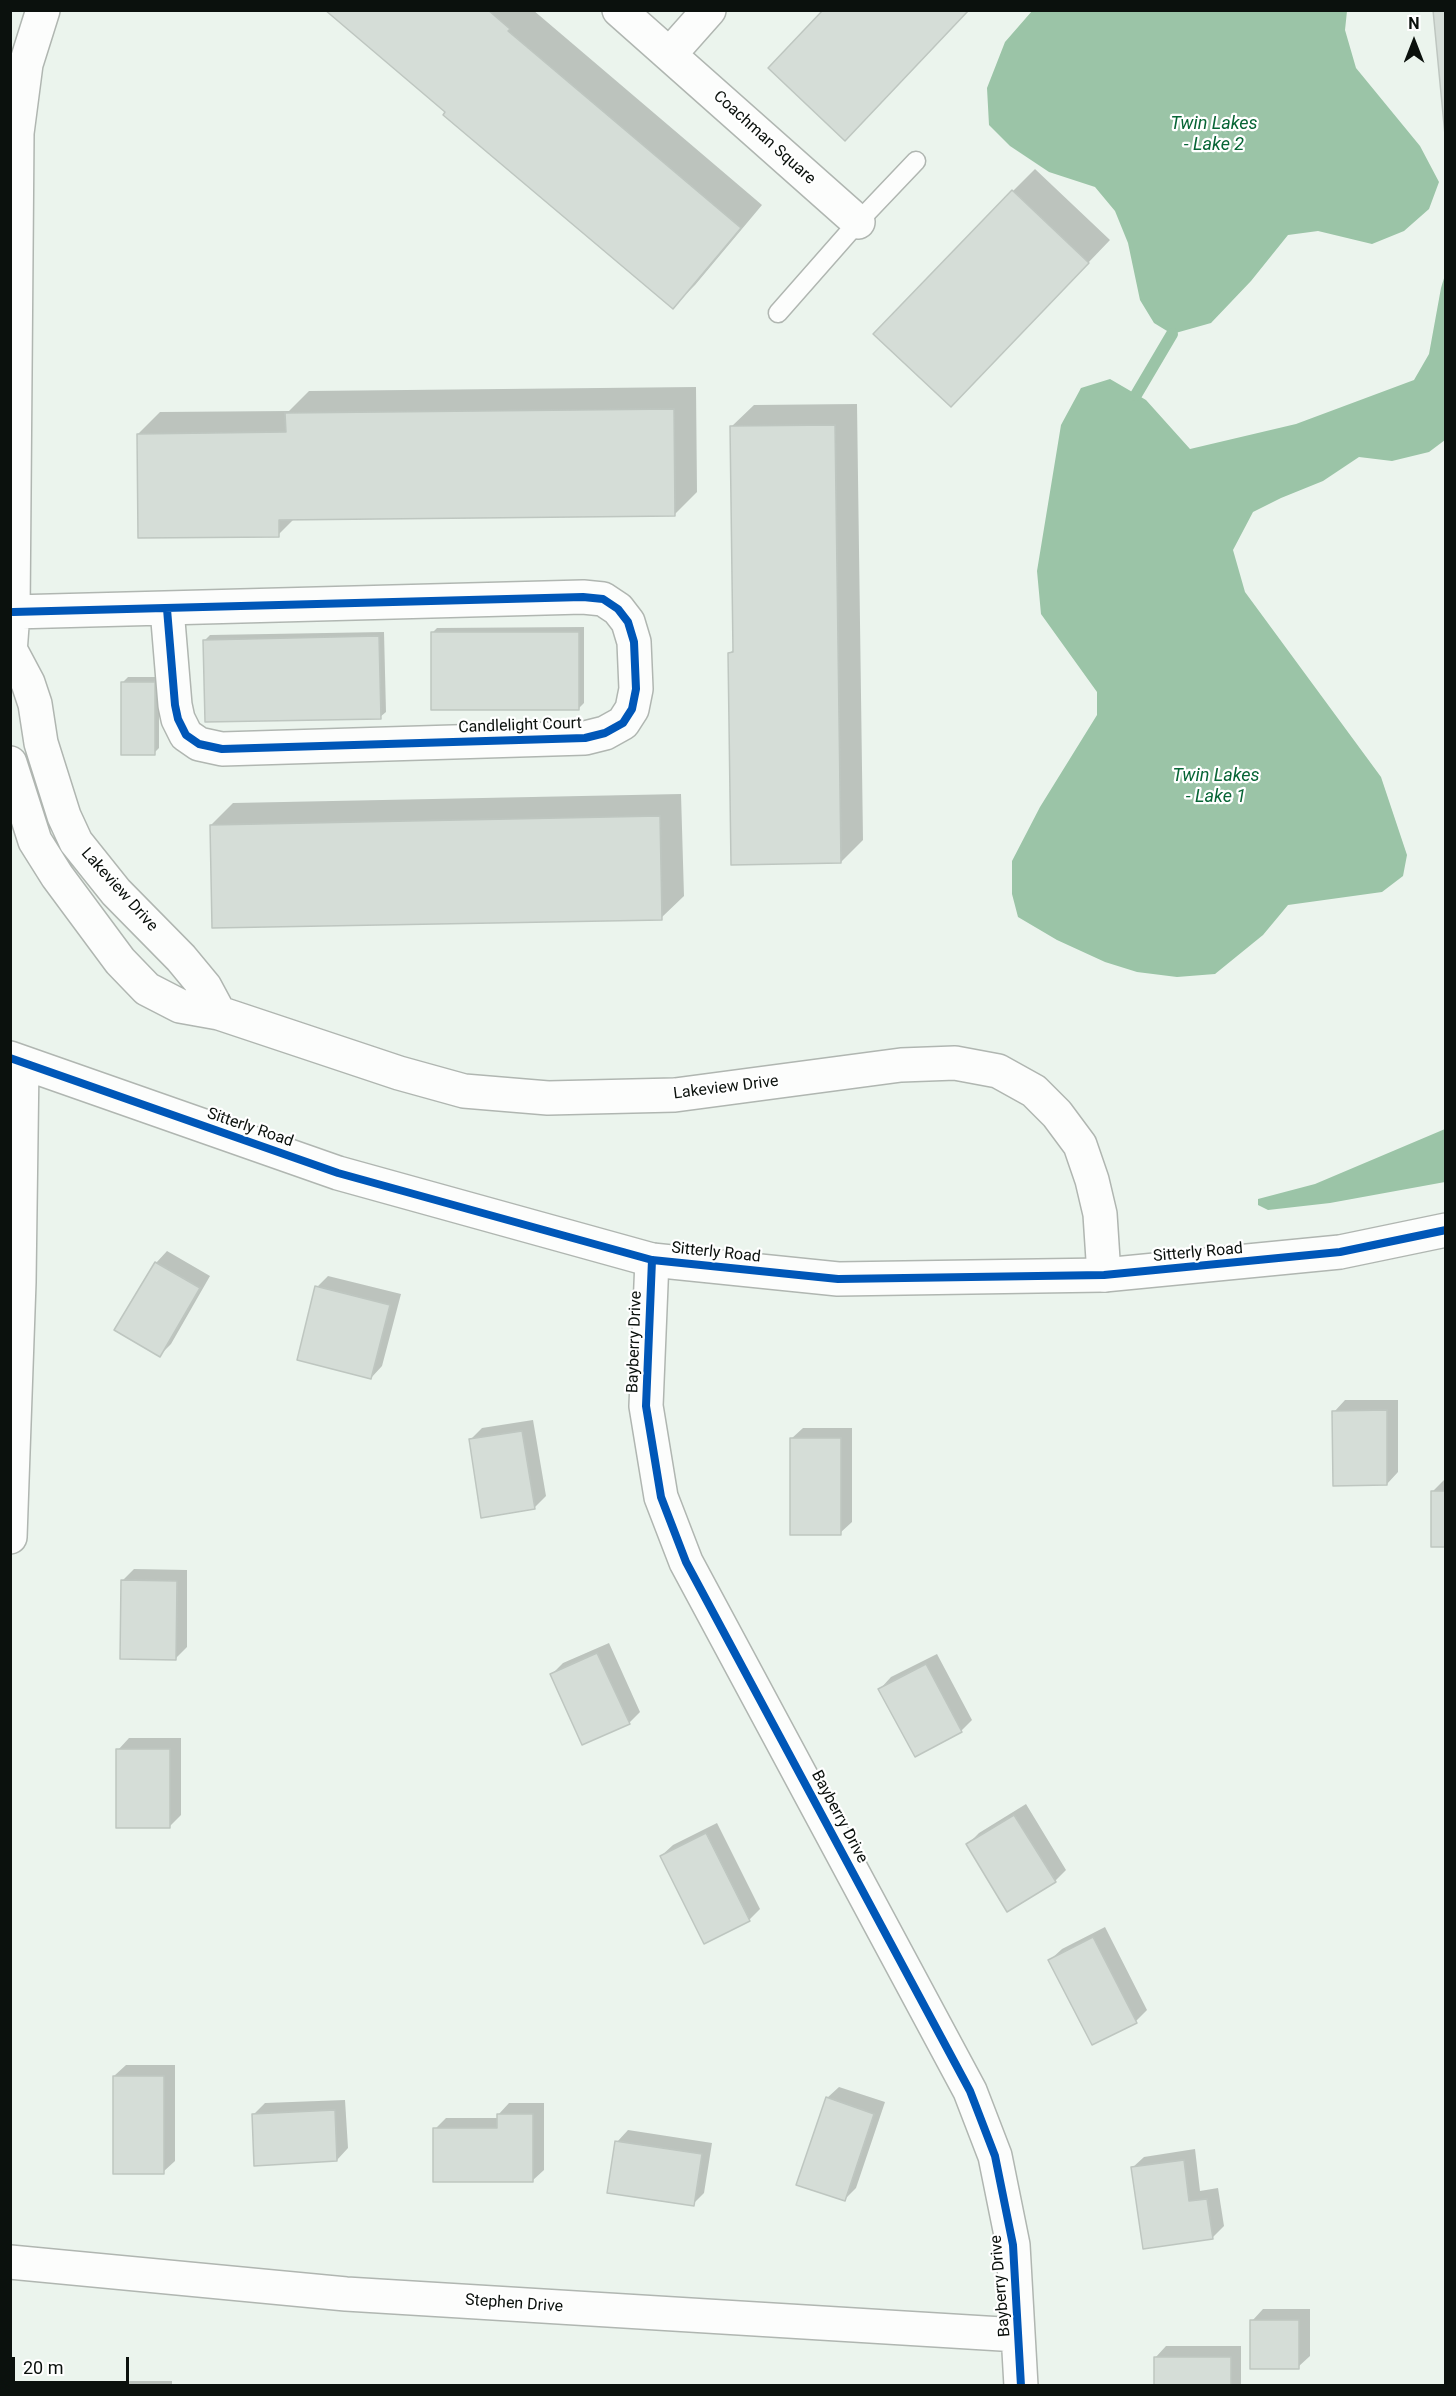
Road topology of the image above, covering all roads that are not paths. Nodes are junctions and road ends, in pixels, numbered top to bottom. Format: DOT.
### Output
graph roads {
  1 [pos="43,10"];
  2 [pos="619,10"];
  3 [pos="709,10"];
  4 [pos="670,54"];
  5 [pos="916,161"];
  6 [pos="858,222"];
  7 [pos="778,313"];
  8 [pos="167,609"];
  9 [pos="13,612"];
  10 [pos="11,652"];
  11 [pos="10,764"];
  12 [pos="219,1013"];
  13 [pos="16,1061"];
  14 [pos="1446,1230"];
  15 [pos="652,1260"];
  16 [pos="1104,1275"];
  17 [pos="10,1537"];
  18 [pos="10,2262"];
  19 [pos="1018,2335"];
  20 [pos="1022,2385"];
  1 -- 9 [label="street, Lakeview Drive"];
  2 -- 4 [label="street, Coachman Square"];
  3 -- 4 [label="street"];
  4 -- 6 [label="street, Coachman Square"];
  5 -- 6 [label="lane"];
  6 -- 7 [label="lane"];
  8 -- 8 [label="street, Candlelight Court"];
  8 -- 9 [label="street, Candlelight Court"];
  9 -- 10 [label="street, Lakeview Drive"];
  10 -- 12 [label="street, Lakeview Drive"];
  11 -- 12 [label="street, Lakeview Drive"];
  12 -- 16 [label="street, Lakeview Drive"];
  13 -- 15 [label="street, Sitterly Road"];
  13 -- 17 [label="street"];
  14 -- 16 [label="street, Sitterly Road"];
  15 -- 16 [label="street, Sitterly Road"];
  15 -- 19 [label="street, Bayberry Drive"];
  18 -- 19 [label="street, Stephen Drive"];
  19 -- 20 [label="street, Bayberry Drive"];
}
